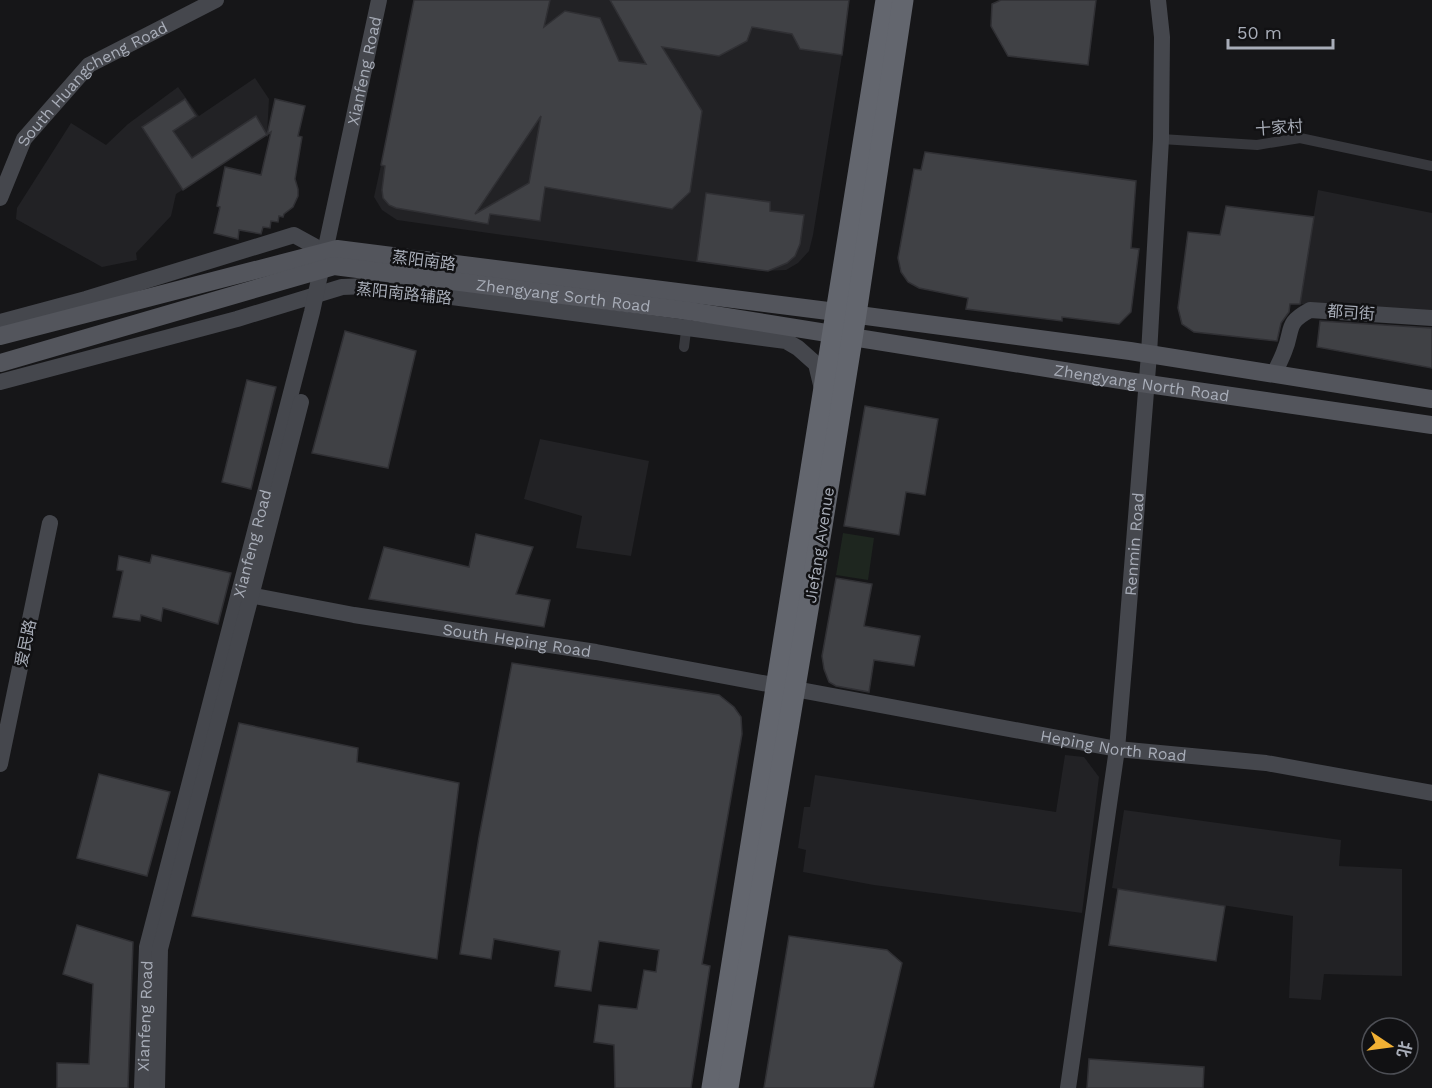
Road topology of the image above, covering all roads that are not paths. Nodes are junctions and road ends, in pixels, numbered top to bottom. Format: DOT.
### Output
graph roads {
  1 [pos="216,0"];
  2 [pos="380,0"];
  3 [pos="389,0"];
  4 [pos="886,0"];
  5 [pos="903,0"];
  6 [pos="1158,0"];
  7 [pos="1161,139"];
  8 [pos="1432,166"];
  9 [pos="0,198"];
  10 [pos="329,259"];
  11 [pos="322,293"];
  12 [pos="846,313"];
  13 [pos="1432,318"];
  14 [pos="687,320"];
  15 [pos="0,322"];
  16 [pos="0,336"];
  17 [pos="842,336"];
  18 [pos="684,346"];
  19 [pos="1149,354"];
  20 [pos="0,363"];
  21 [pos="1274,374"];
  22 [pos="0,382"];
  23 [pos="1146,384"];
  24 [pos="823,392"];
  25 [pos="1432,399"];
  26 [pos="1432,425"];
  27 [pos="50,523"];
  28 [pos="245,594"];
  29 [pos="786,688"];
  30 [pos="1117,749"];
  31 [pos="0,764"];
  32 [pos="1432,793"];
  33 [pos="142,1088"];
  34 [pos="157,1088"];
  35 [pos="712,1088"];
  36 [pos="728,1088"];
  37 [pos="1068,1088"];
  1 -- 9 [label="street, South Huangcheng Road"];
  2 -- 10 [label="street, Xianfeng Road"];
  3 -- 10 [label="street, Xianfeng Road"];
  4 -- 12 [label="highway, Jiefang Avenue"];
  5 -- 12 [label="highway, Jiefang Avenue"];
  6 -- 7 [label="street, Renmin Road"];
  7 -- 8 [label="street, 十家村"];
  7 -- 19 [label="street, Renmin Road"];
  10 -- 11 [label="street, Xianfeng Road"];
  10 -- 12 [label="main road, 蒸阳南路"];
  10 -- 14 [label="main road, Zhengyang Sorth Road"];
  10 -- 15 [label="street"];
  10 -- 16 [label="main road, 蒸阳南路"];
  10 -- 20 [label="main road, Zhengyang Sorth Road"];
  11 -- 14 [label="street, 蒸阳南路辅路"];
  11 -- 22 [label="street, 蒸阳南路辅路"];
  11 -- 28 [label="street, Xianfeng Road"];
  12 -- 17 [label="highway, Jiefang Avenue"];
  12 -- 19 [label="main road, Zhengyang North Road"];
  13 -- 21 [label="street, 都司街"];
  14 -- 17 [label="main road, Zhengyang Sorth Road"];
  14 -- 18 [label="street"];
  14 -- 24 [label="street, 蒸阳南路辅路"];
  17 -- 23 [label="main road, Zhengyang North Road"];
  17 -- 24 [label="highway, Jiefang Avenue"];
  17 -- 29 [label="highway, Jiefang Avenue"];
  19 -- 21 [label="main road, Zhengyang North Road"];
  19 -- 23 [label="street, Renmin Road"];
  21 -- 25 [label="main road, Zhengyang North Road"];
  23 -- 26 [label="main road, Zhengyang North Road"];
  23 -- 30 [label="street, Renmin Road"];
  24 -- 29 [label="highway, Jiefang Avenue"];
  27 -- 31 [label="street, 爱民路"];
  28 -- 29 [label="street, South Heping Road"];
  28 -- 33 [label="street, Xianfeng Road"];
  28 -- 34 [label="street, Xianfeng Road"];
  29 -- 30 [label="street, Heping North Road"];
  29 -- 35 [label="highway, Jiefang Avenue"];
  29 -- 36 [label="highway, Jiefang Avenue"];
  30 -- 32 [label="street, Heping North Road"];
  30 -- 37 [label="street, Renmin Road"];
}
